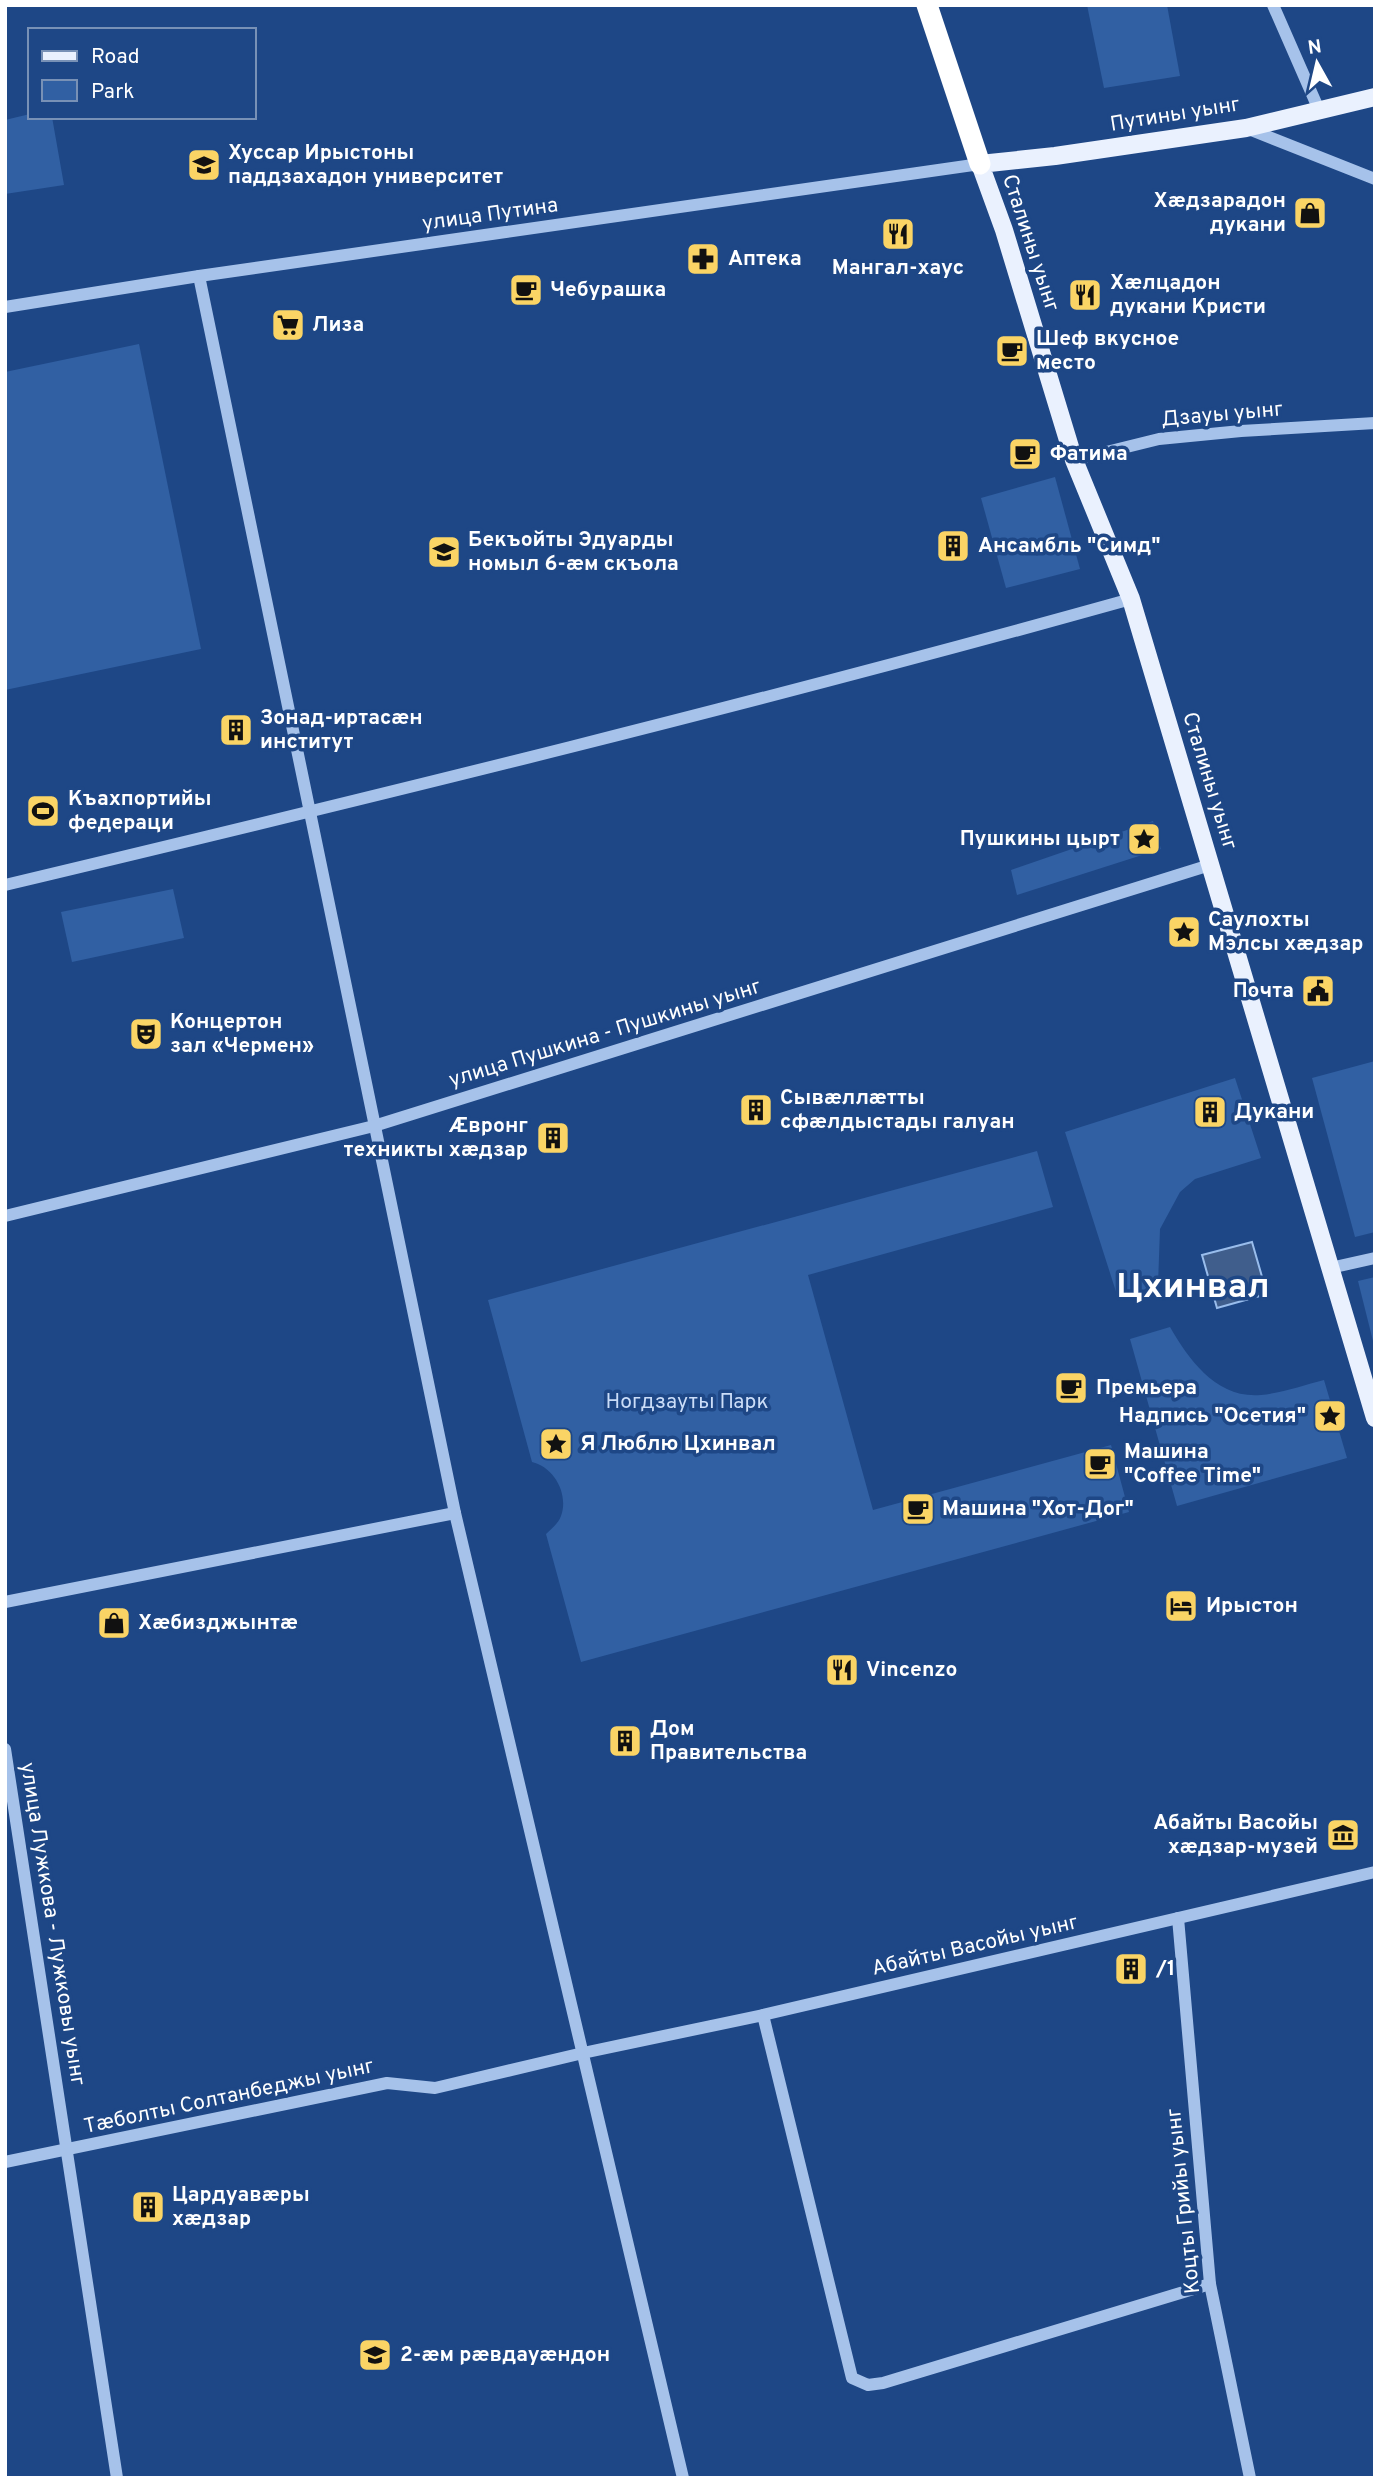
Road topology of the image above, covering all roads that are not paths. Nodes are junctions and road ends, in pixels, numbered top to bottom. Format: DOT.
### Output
graph roads {
  1 [pos="927,5"];
  2 [pos="1273,5"];
  3 [pos="1375,97"];
  4 [pos="1319,110"];
  5 [pos="1246,128"];
  6 [pos="980,163"];
  7 [pos="1375,179"];
  8 [pos="199,276"];
  9 [pos="5,307"];
  10 [pos="1375,423"];
  11 [pos="1074,460"];
  12 [pos="1131,599"];
  13 [pos="311,812"];
  14 [pos="1210,865"];
  15 [pos="5,885"];
  16 [pos="374,1126"];
  17 [pos="5,1216"];
  18 [pos="1375,1258"];
  19 [pos="1330,1268"];
  20 [pos="1375,1418"];
  21 [pos="455,1513"];
  22 [pos="5,1602"];
  23 [pos="5,1749"];
  24 [pos="1375,1872"];
  25 [pos="1178,1918"];
  26 [pos="763,2015"];
  27 [pos="583,2053"];
  28 [pos="67,2150"];
  29 [pos="5,2162"];
  30 [pos="1210,2284"];
  31 [pos="117,2478"];
  32 [pos="683,2478"];
  33 [pos="1251,2478"];
  1 -- 6 [label="highway"];
  2 -- 4 [label="street"];
  3 -- 4 [label="main road, Путины уынг"];
  4 -- 5 [label="main road, Путины уынг"];
  5 -- 6 [label="main road, Путины уынг"];
  5 -- 7 [label="street"];
  6 -- 8 [label="street, улица Путина"];
  6 -- 11 [label="main road, Сталины уынг"];
  8 -- 9 [label="street, улица Путина"];
  8 -- 13 [label="street"];
  10 -- 11 [label="street, Дзауы уынг"];
  11 -- 12 [label="main road, Сталины уынг"];
  12 -- 13 [label="street"];
  12 -- 14 [label="main road, Сталины уынг"];
  13 -- 15 [label="street"];
  13 -- 16 [label="street"];
  14 -- 16 [label="street, улица Пушкина - Пушкины уынг"];
  14 -- 19 [label="main road, Сталины уынг"];
  16 -- 17 [label="street, улица Пушкина - Пушкины уынг"];
  16 -- 21 [label="street"];
  18 -- 19 [label="street"];
  19 -- 20 [label="main road, Сталины уынг"];
  21 -- 22 [label="street"];
  21 -- 27 [label="street"];
  23 -- 28 [label="street, улица Лужкова - Лужковы уынг"];
  24 -- 25 [label="street, Абайты Васойы уынг"];
  25 -- 26 [label="street, Абайты Васойы уынг"];
  25 -- 30 [label="street, Коцты Грийы уынг"];
  26 -- 27 [label="street, Абайты Васойы уынг"];
  26 -- 30 [label="street"];
  27 -- 28 [label="street, Тæболты Солтанбеджы уынг"];
  27 -- 32 [label="street"];
  28 -- 29 [label="street, Тæболты Солтанбеджы уынг"];
  28 -- 31 [label="street, улица Лужкова - Лужковы уынг"];
  30 -- 33 [label="street, Коцты Грийы уынг"];
}
